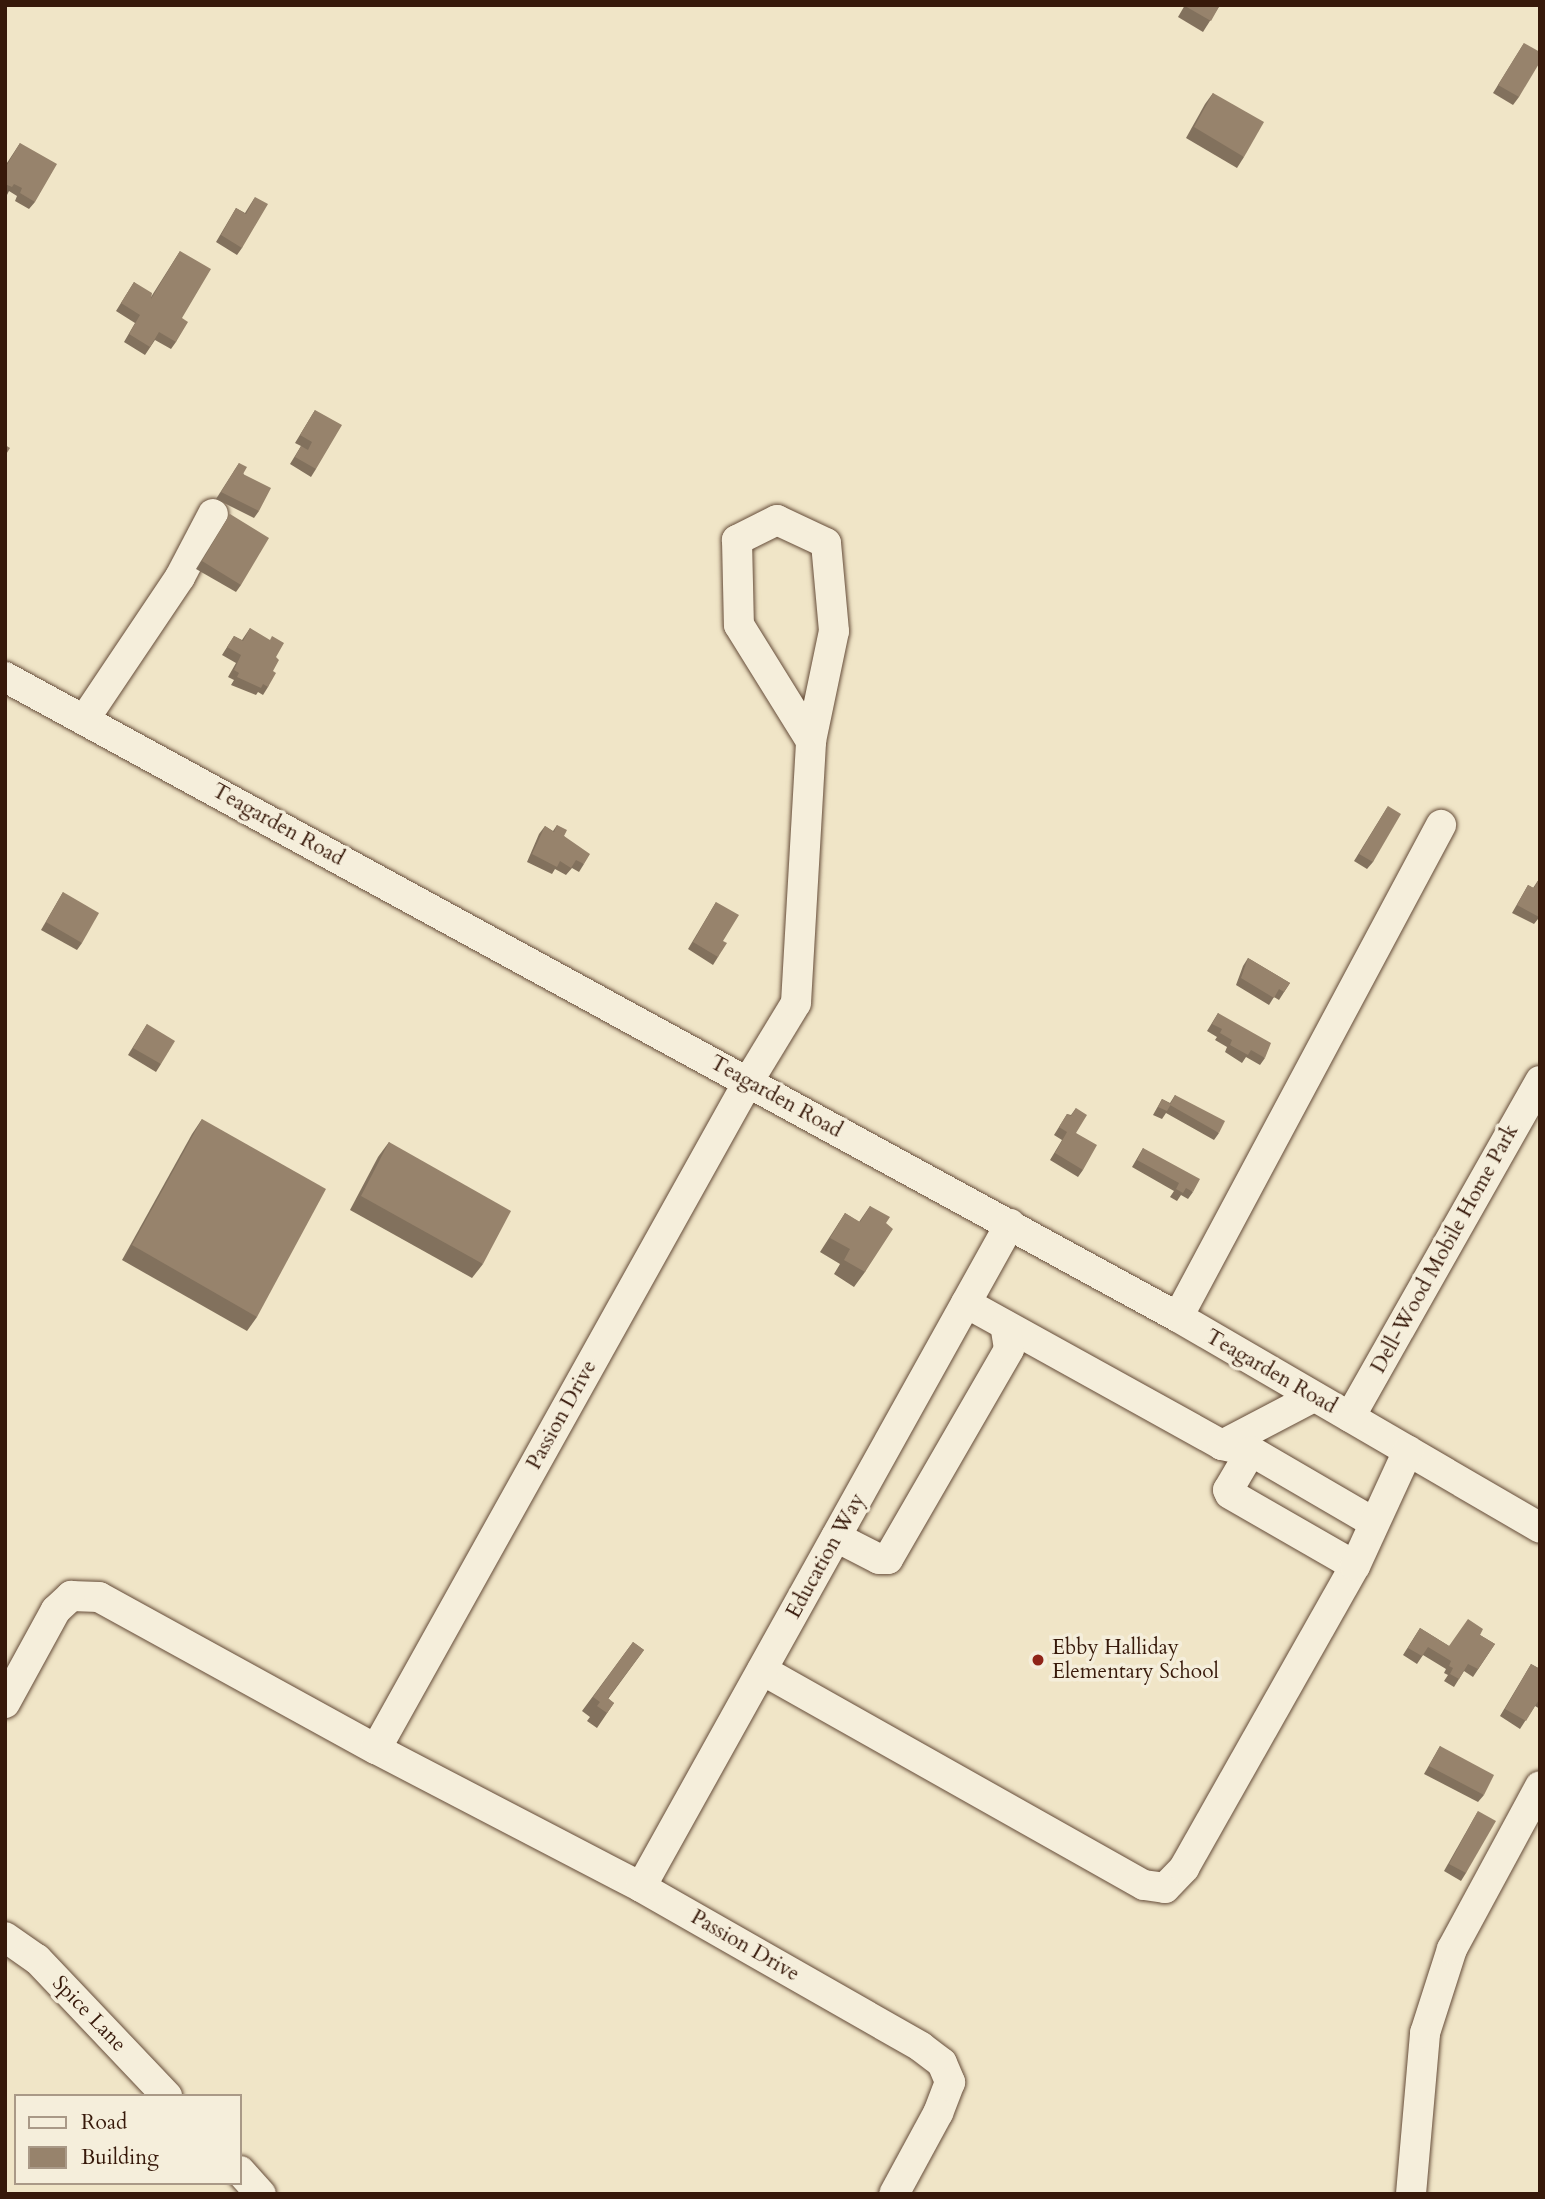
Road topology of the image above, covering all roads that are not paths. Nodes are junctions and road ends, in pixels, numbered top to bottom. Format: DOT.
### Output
graph roads {
  1 [pos="213,514"];
  2 [pos="5,677"];
  3 [pos="84,720"];
  4 [pos="811,741"];
  5 [pos="1441,825"];
  6 [pos="1540,1081"];
  7 [pos="748,1082"];
  8 [pos="1010,1224"];
  9 [pos="966,1303"];
  10 [pos="1178,1317"];
  11 [pos="1006,1325"];
  12 [pos="1314,1397"];
  13 [pos="1350,1418"];
  14 [pos="1222,1445"];
  15 [pos="1251,1451"];
  16 [pos="1408,1451"];
  17 [pos="1373,1522"];
  18 [pos="1540,1528"];
  19 [pos="836,1537"];
  20 [pos="1355,1566"];
  21 [pos="762,1671"];
  22 [pos="5,1703"];
  23 [pos="376,1749"];
  24 [pos="1540,1786"];
  25 [pos="641,1887"];
  26 [pos="5,1937"];
  27 [pos="165,2094"];
  28 [pos="242,2173"];
  29 [pos="261,2194"];
  30 [pos="894,2194"];
  31 [pos="1411,2194"];
  1 -- 3 [label="street"];
  2 -- 3 [label="street, Teagarden Road"];
  3 -- 7 [label="street, Teagarden Road"];
  4 -- 4 [label="street, Passion Drive"];
  4 -- 7 [label="street, Passion Drive"];
  5 -- 10 [label="street"];
  6 -- 13 [label="street, Dell-Wood Mobile Home Park"];
  7 -- 8 [label="street, Teagarden Road"];
  7 -- 23 [label="street, Passion Drive"];
  8 -- 9 [label="street, Education Way"];
  8 -- 10 [label="street, Teagarden Road"];
  9 -- 11 [label="street"];
  9 -- 19 [label="street, Education Way"];
  10 -- 12 [label="street, Teagarden Road"];
  11 -- 14 [label="street"];
  11 -- 19 [label="street"];
  12 -- 13 [label="street, Teagarden Road"];
  12 -- 14 [label="street"];
  13 -- 16 [label="street, Teagarden Road"];
  14 -- 15 [label="street"];
  15 -- 17 [label="street"];
  15 -- 20 [label="street"];
  16 -- 17 [label="street"];
  16 -- 18 [label="street, Teagarden Road"];
  17 -- 20 [label="street"];
  19 -- 21 [label="street, Education Way"];
  20 -- 21 [label="street"];
  21 -- 25 [label="street, Education Way"];
  22 -- 23 [label="street, Passion Drive"];
  23 -- 25 [label="street, Passion Drive"];
  24 -- 31 [label="street"];
  25 -- 30 [label="street, Passion Drive"];
  26 -- 27 [label="street, Spice Lane"];
  28 -- 29 [label="street"];
}
